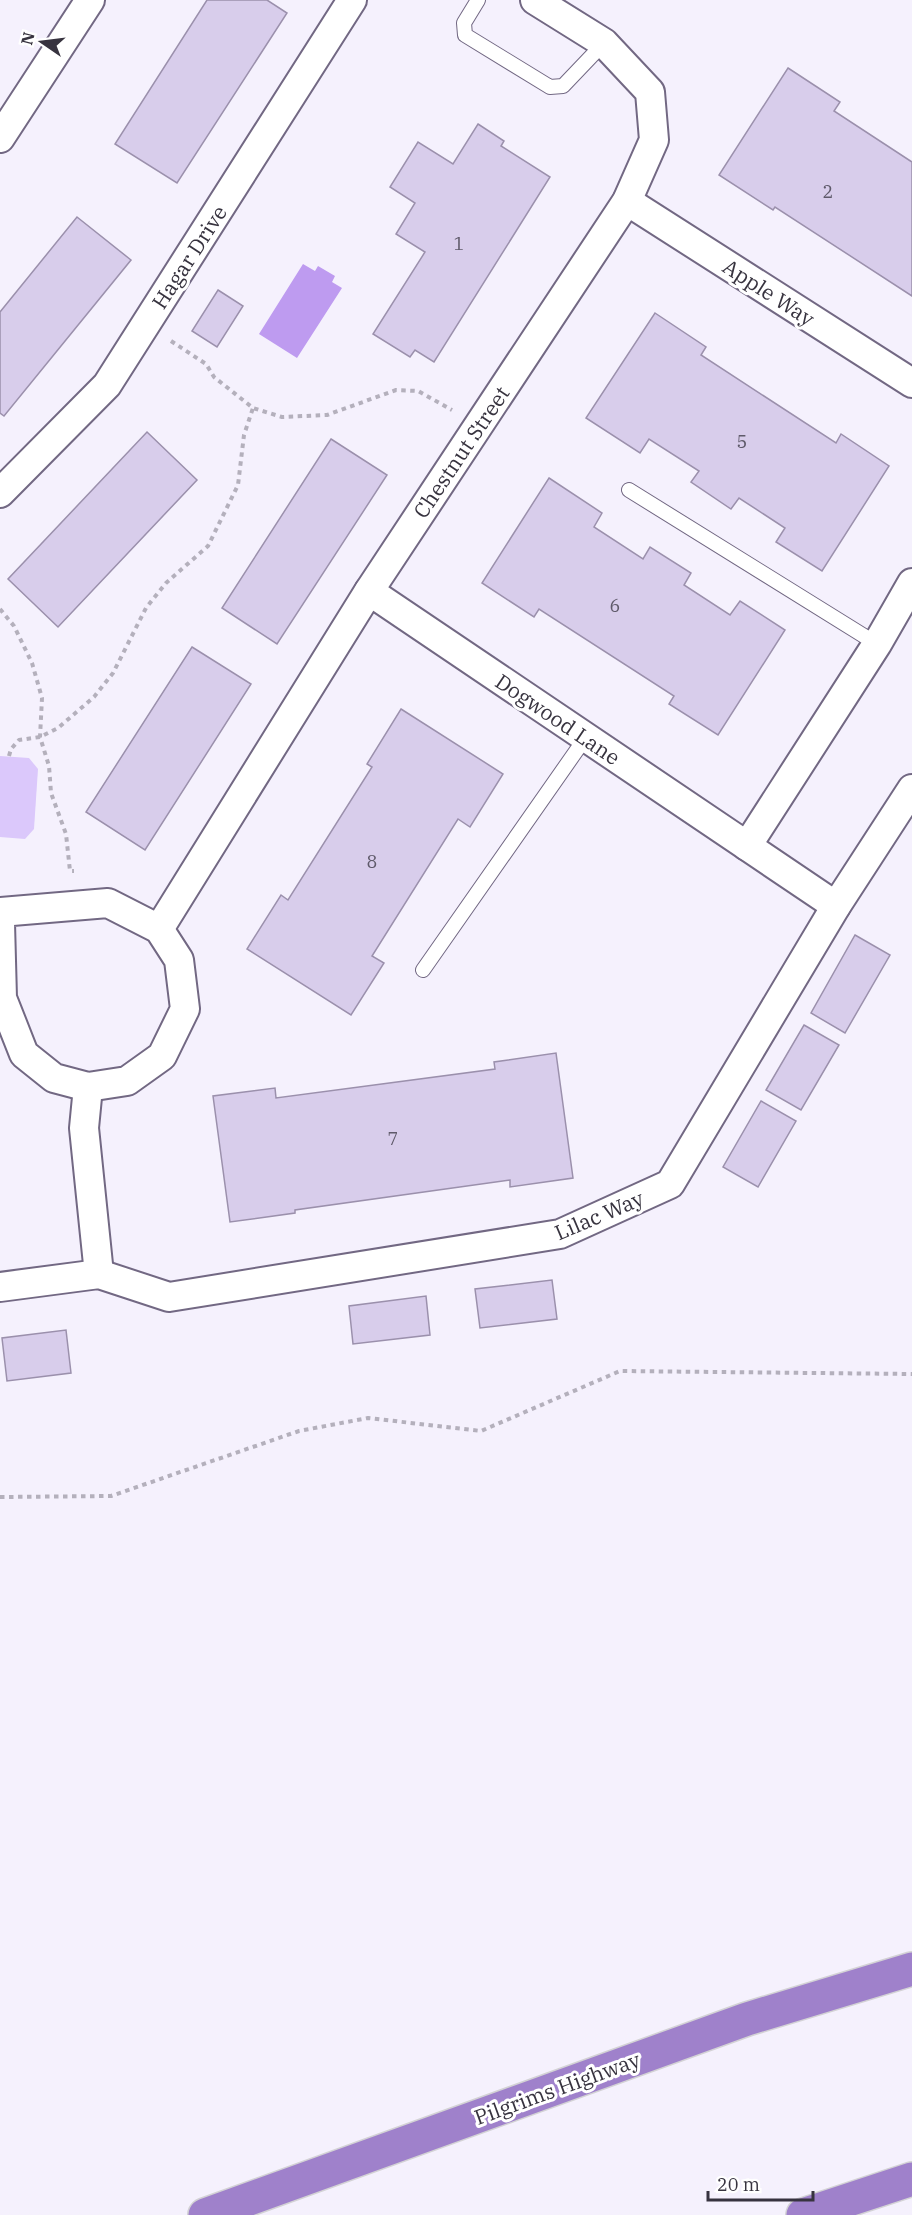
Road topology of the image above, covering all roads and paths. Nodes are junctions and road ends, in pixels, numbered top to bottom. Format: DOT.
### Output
graph roads {
  1 [pos="90,0"];
  2 [pos="352,0"];
  3 [pos="478,0"];
  4 [pos="535,0"];
  5 [pos="604,43"];
  6 [pos="0,138"];
  7 [pos="627,201"];
  8 [pos="146,324"];
  9 [pos="912,383"];
  10 [pos="253,408"];
  11 [pos="477,428"];
  12 [pos="629,490"];
  13 [pos="0,493"];
  14 [pos="912,583"];
  15 [pos="369,591"];
  16 [pos="0,609"];
  17 [pos="877,644"];
  18 [pos="40,737"];
  19 [pos="586,737"];
  20 [pos="9,756"];
  21 [pos="912,789"];
  22 [pos="747,846"];
  23 [pos="81,872"];
  24 [pos="836,906"];
  25 [pos="0,912"];
  26 [pos="0,923"];
  27 [pos="159,929"];
  28 [pos="423,970"];
  29 [pos="88,1087"];
  30 [pos="99,1274"];
  31 [pos="0,1287"];
  32 [pos="912,1374"];
  33 [pos="0,1497"];
  34 [pos="912,1969"];
  35 [pos="912,2179"];
  36 [pos="205,2215"];
  37 [pos="803,2215"];
  1 -- 6 [label="street"];
  2 -- 8 [label="street, Hagar Drive"];
  3 -- 5 [label="lane"];
  4 -- 5 [label="street, Chestnut Street"];
  5 -- 7 [label="street, Chestnut Street"];
  7 -- 9 [label="street, Apple Way"];
  7 -- 11 [label="street, Chestnut Street"];
  8 -- 10 [label="path"];
  8 -- 13 [label="street, Hagar Drive"];
  10 -- 11 [label="path"];
  10 -- 18 [label="path"];
  11 -- 15 [label="street, Chestnut Street"];
  12 -- 17 [label="lane"];
  14 -- 17 [label="street"];
  15 -- 19 [label="street, Dogwood Lane"];
  15 -- 27 [label="street, Chestnut Street"];
  16 -- 18 [label="path"];
  17 -- 22 [label="street"];
  18 -- 20 [label="path"];
  18 -- 23 [label="path"];
  19 -- 22 [label="street, Dogwood Lane"];
  19 -- 28 [label="lane"];
  21 -- 24 [label="street, Lilac Way"];
  22 -- 24 [label="street, Dogwood Lane"];
  24 -- 30 [label="street, Lilac Way"];
  25 -- 27 [label="street"];
  26 -- 29 [label="street"];
  27 -- 29 [label="street"];
  29 -- 30 [label="street"];
  30 -- 31 [label="street, Lilac Way"];
  32 -- 33 [label="path"];
  34 -- 36 [label="highway, Pilgrims Highway"];
  35 -- 37 [label="highway"];
}
